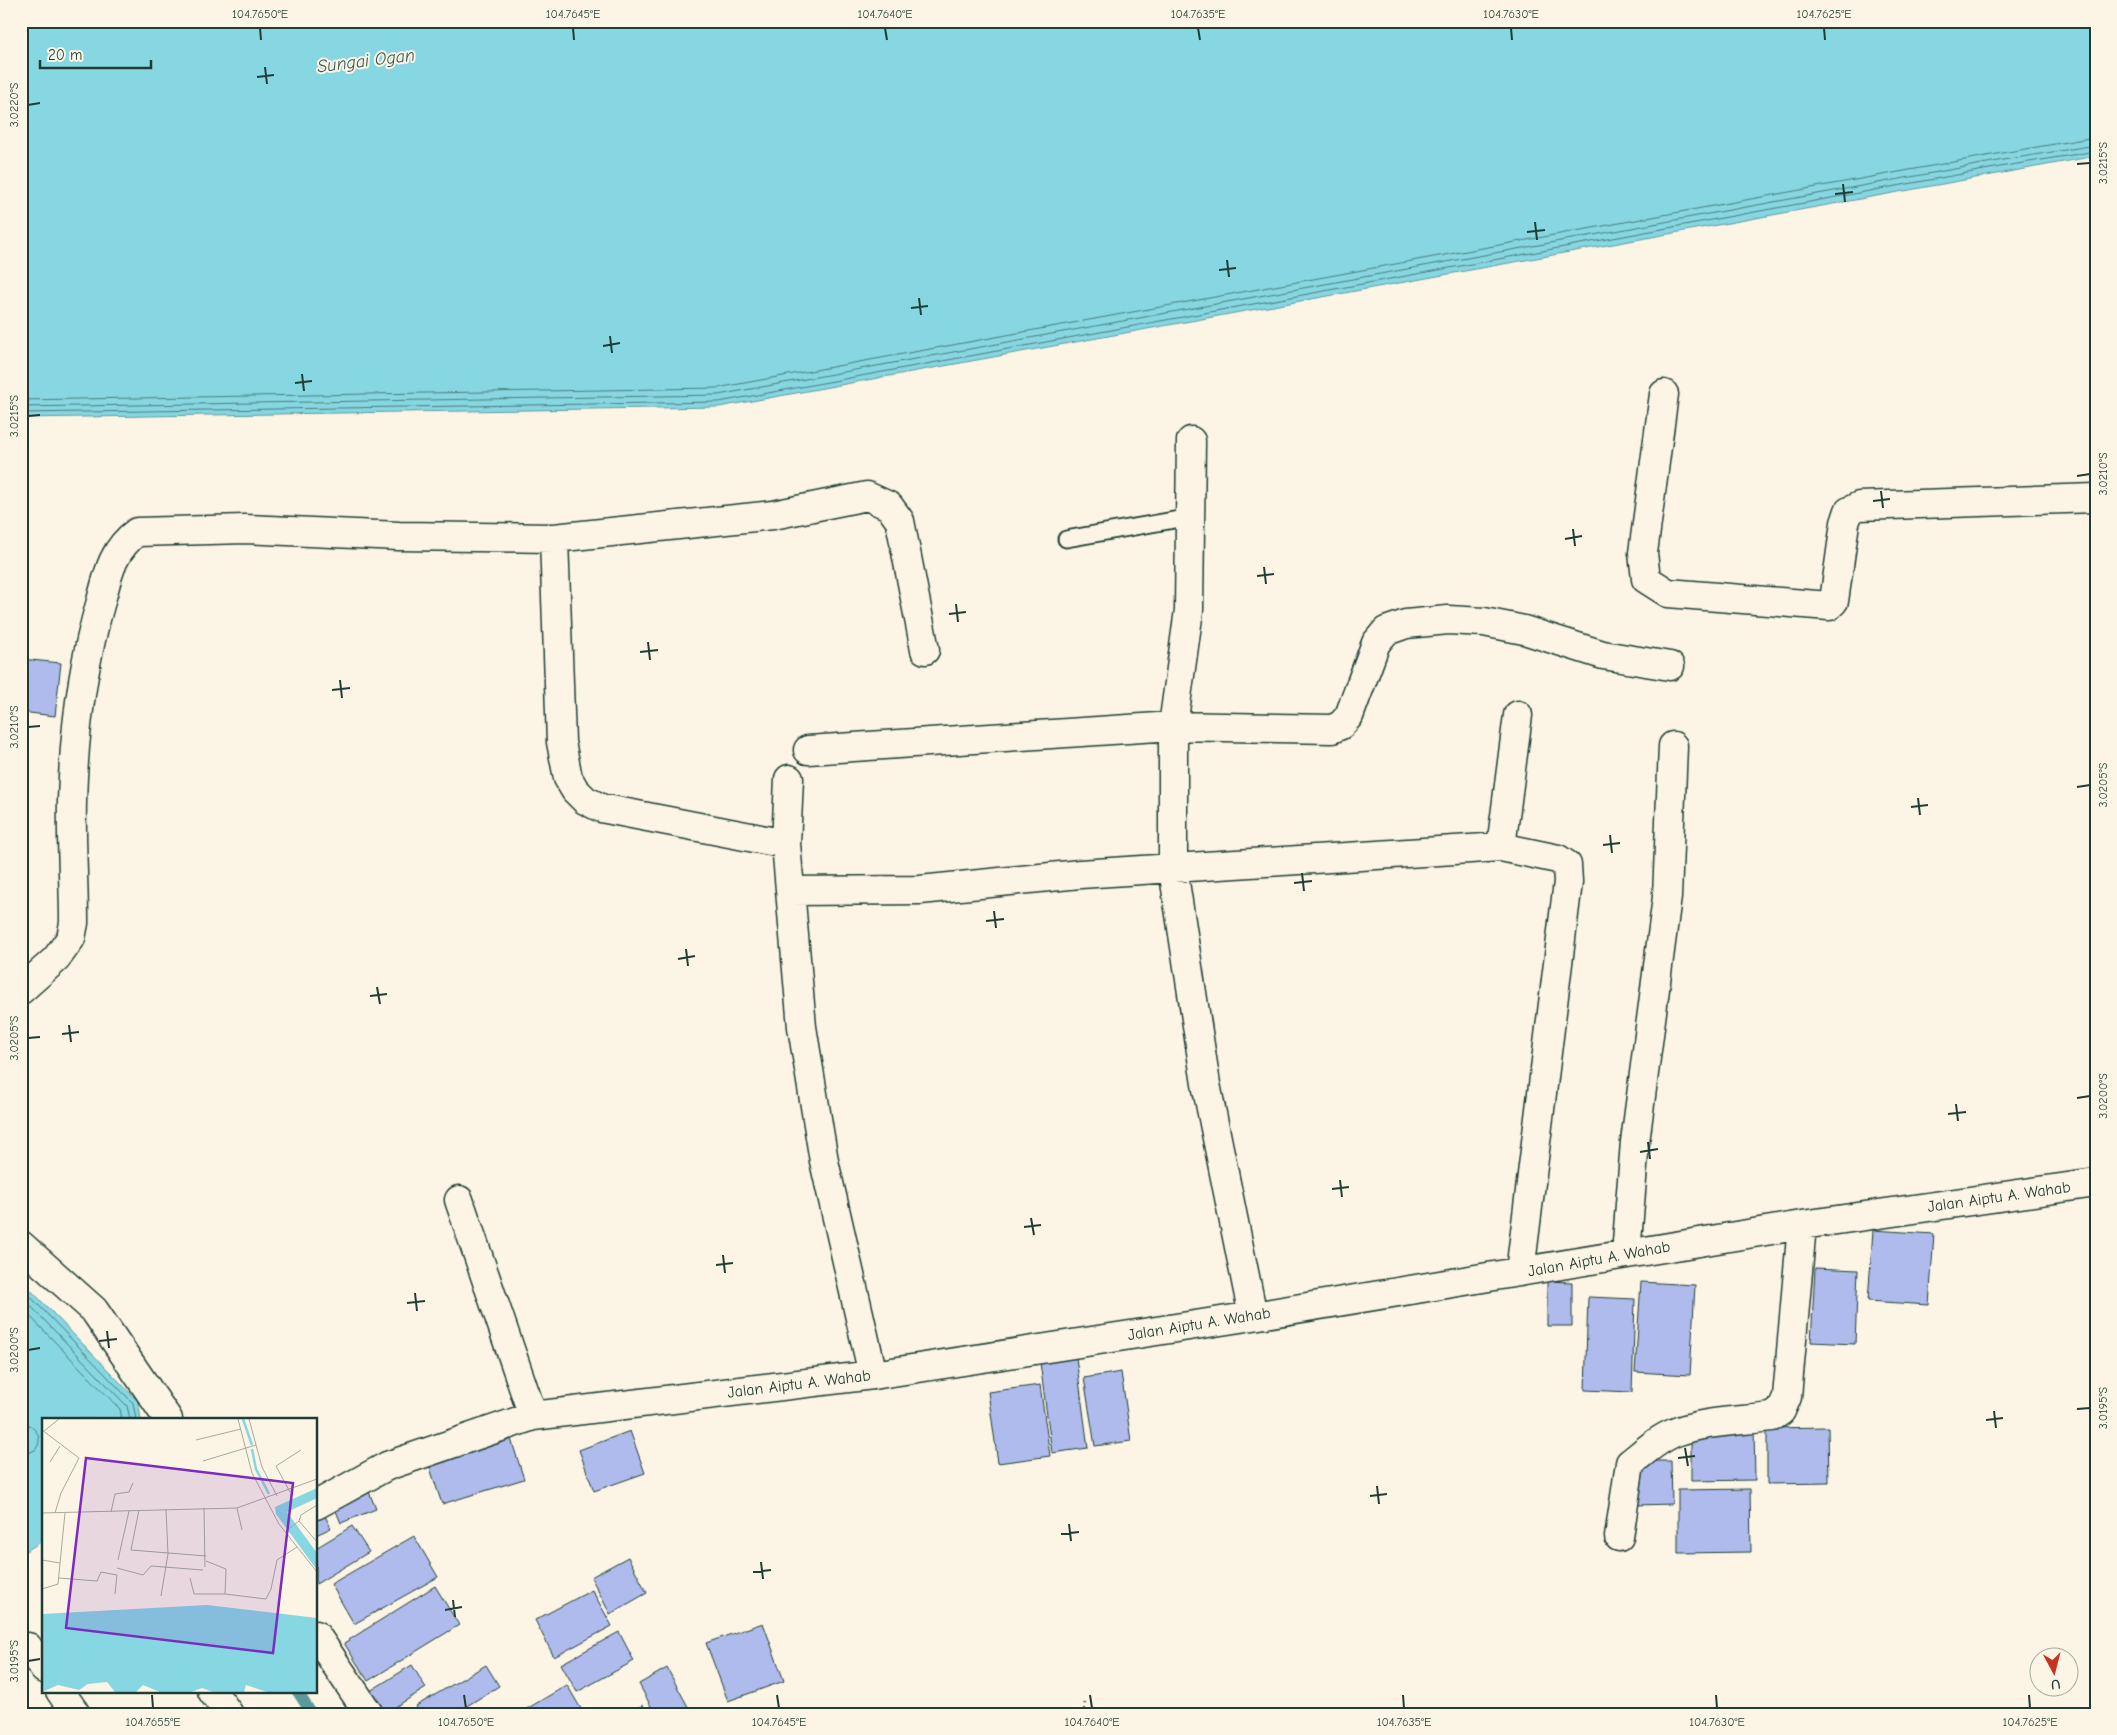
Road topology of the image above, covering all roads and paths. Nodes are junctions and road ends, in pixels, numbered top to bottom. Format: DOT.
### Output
graph roads {
  1 [pos="1664,394"];
  2 [pos="1191,441"];
  3 [pos="2096,498"];
  4 [pos="1191,517"];
  5 [pos="554,538"];
  6 [pos="1066,540"];
  7 [pos="925,650"];
  8 [pos="1670,666"];
  9 [pos="1518,715"];
  10 [pos="1172,726"];
  11 [pos="1673,746"];
  12 [pos="808,750"];
  13 [pos="789,779"];
  14 [pos="786,844"];
  15 [pos="1501,847"];
  16 [pos="1172,869"];
  17 [pos="790,891"];
  18 [pos="21,990"];
  19 [pos="2096,1183"];
  20 [pos="459,1200"];
  21 [pos="1802,1225"];
  22 [pos="21,1246"];
  23 [pos="1626,1254"];
  24 [pos="1520,1272"];
  25 [pos="1252,1316"];
  26 [pos="873,1375"];
  27 [pos="534,1416"];
  28 [pos="167,1418"];
  29 [pos="318,1504"];
  30 [pos="1619,1537"];
  31 [pos="318,1638"];
  32 [pos="31,1646"];
  33 [pos="42,1665"];
  34 [pos="61,1692"];
  35 [pos="213,1692"];
  36 [pos="1085,1700"];
  37 [pos="76,1714"];
  38 [pos="229,1714"];
  39 [pos="369,1714"];
  40 [pos="1084,1714"];
  1 -- 3 [label="street"];
  2 -- 4 [label="street"];
  4 -- 6 [label="lane"];
  4 -- 10 [label="street"];
  5 -- 7 [label="street"];
  5 -- 14 [label="street"];
  5 -- 18 [label="street"];
  8 -- 10 [label="street"];
  9 -- 15 [label="street"];
  10 -- 12 [label="street"];
  10 -- 16 [label="street"];
  11 -- 23 [label="street"];
  13 -- 14 [label="street"];
  14 -- 17 [label="street"];
  15 -- 16 [label="street"];
  15 -- 24 [label="street"];
  16 -- 17 [label="street"];
  16 -- 25 [label="street"];
  17 -- 26 [label="street"];
  19 -- 21 [label="street, Jalan Aiptu A. Wahab"];
  20 -- 27 [label="street"];
  21 -- 23 [label="street, Jalan Aiptu A. Wahab"];
  21 -- 30 [label="street"];
  22 -- 28 [label="street"];
  23 -- 24 [label="street, Jalan Aiptu A. Wahab"];
  24 -- 25 [label="street, Jalan Aiptu A. Wahab"];
  25 -- 26 [label="street, Jalan Aiptu A. Wahab"];
  26 -- 27 [label="street, Jalan Aiptu A. Wahab"];
  27 -- 29 [label="street, Jalan Aiptu A. Wahab"];
  31 -- 39 [label="street"];
  32 -- 33 [label="street"];
  34 -- 37 [label="street"];
  35 -- 38 [label="street"];
  36 -- 40 [label="path"];
}
